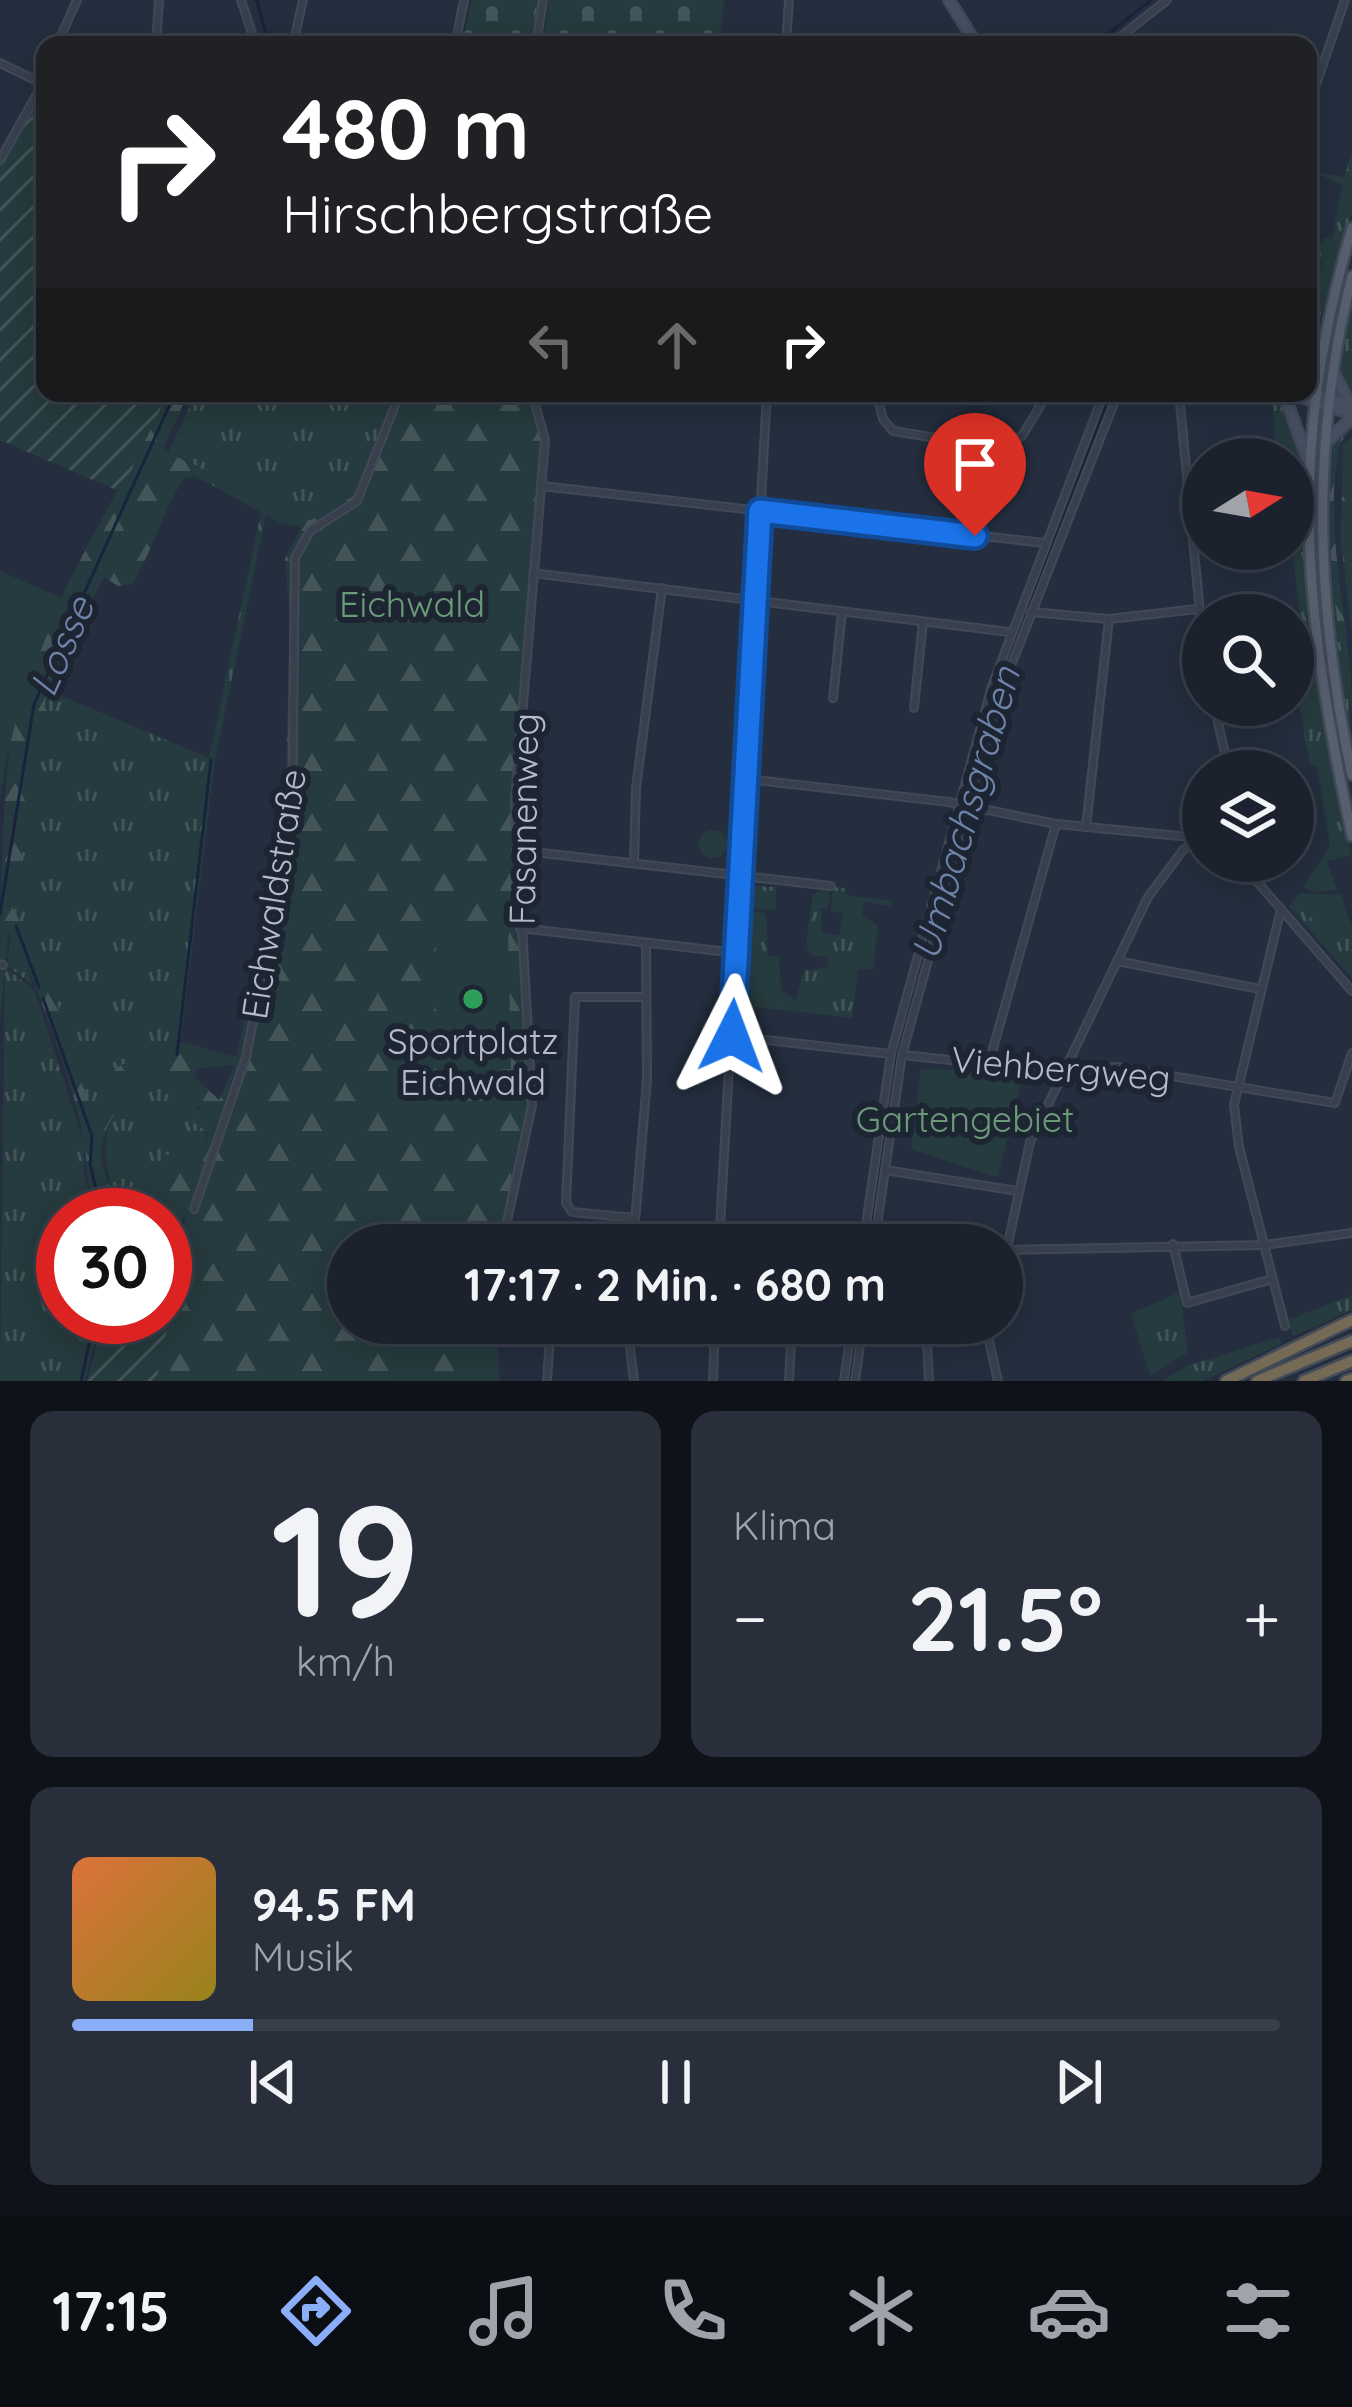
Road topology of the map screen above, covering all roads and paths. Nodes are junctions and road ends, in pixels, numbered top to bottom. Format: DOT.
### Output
graph roads {
  1 [pos="77,0"];
  2 [pos="159,0"];
  3 [pos="241,0"];
  4 [pos="303,0"];
  5 [pos="464,0"];
  6 [pos="543,0"];
  7 [pos="789,0"];
  8 [pos="949,0"];
  9 [pos="1167,0"];
  10 [pos="1345,0"];
  11 [pos="61,36"];
  12 [pos="157,36"];
  13 [pos="253,36"];
  14 [pos="296,36"];
  15 [pos="457,36"];
  16 [pos="537,36"];
  17 [pos="787,36"];
  18 [pos="971,36"];
  19 [pos="1121,36"];
  20 [pos="0,63"];
  21 [pos="36,80"];
  22 [pos="1317,82"];
  23 [pos="36,96"];
  24 [pos="0,160"];
  25 [pos="1352,228"];
  26 [pos="1352,276"];
  27 [pos="1322,346"];
  28 [pos="1317,352"];
  29 [pos="1334,364"];
  30 [pos="1317,369"];
  31 [pos="1317,399"];
  32 [pos="396,402"];
  33 [pos="534,402"];
  34 [pos="766,402"];
  35 [pos="880,402"];
  36 [pos="1043,402"];
  37 [pos="1100,402"];
  38 [pos="1114,402"];
  39 [pos="1181,402"];
  40 [pos="1289,402"];
  41 [pos="1311,402"];
  42 [pos="1328,404"];
  43 [pos="1352,411"];
  44 [pos="1301,438"];
  45 [pos="1308,438"];
  46 [pos="1323,447"];
  47 [pos="542,485"];
  48 [pos="760,511"];
  49 [pos="1044,544"];
  50 [pos="1311,570"];
  51 [pos="533,573"];
  52 [pos="662,588"];
  53 [pos="1197,594"];
  54 [pos="756,599"];
  55 [pos="842,611"];
  56 [pos="1182,611"];
  57 [pos="1031,612"];
  58 [pos="1108,619"];
  59 [pos="923,620"];
  60 [pos="1009,632"];
  61 [pos="833,698"];
  62 [pos="914,708"];
  63 [pos="1352,775"];
  64 [pos="747,779"];
  65 [pos="964,806"];
  66 [pos="1056,824"];
  67 [pos="1086,827"];
  68 [pos="1182,836"];
  69 [pos="1352,836"];
  70 [pos="516,850"];
  71 [pos="1182,855"];
  72 [pos="634,862"];
  73 [pos="742,876"];
  74 [pos="1257,882"];
  75 [pos="832,886"];
  76 [pos="1281,909"];
  77 [pos="519,928"];
  78 [pos="646,944"];
  79 [pos="737,953"];
  80 [pos="1118,961"];
  81 [pos="1260,989"];
  82 [pos="1352,991"];
  83 [pos="646,997"];
  84 [pos="732,1036"];
  85 [pos="1352,1053"];
  86 [pos="896,1055"];
  87 [pos="989,1064"];
  88 [pos="1064,1072"];
  89 [pos="1238,1087"];
  90 [pos="884,1170"];
  91 [pos="1018,1191"];
  92 [pos="194,1209"];
  93 [pos="635,1218"];
  94 [pos="506,1224"];
  95 [pos="635,1224"];
  96 [pos="720,1224"];
  97 [pos="867,1224"];
  98 [pos="877,1224"];
  99 [pos="1011,1224"];
  100 [pos="1352,1233"];
  101 [pos="1173,1244"];
  102 [pos="1264,1245"];
  103 [pos="1023,1249"];
  104 [pos="1272,1279"];
  105 [pos="1352,1320"];
  106 [pos="1285,1326"];
  107 [pos="1352,1341"];
  108 [pos="550,1344"];
  109 [pos="630,1344"];
  110 [pos="715,1344"];
  111 [pos="791,1344"];
  112 [pos="849,1344"];
  113 [pos="860,1344"];
  114 [pos="927,1344"];
  115 [pos="990,1344"];
  116 [pos="1352,1361"];
  117 [pos="547,1381"];
  118 [pos="634,1381"];
  119 [pos="713,1381"];
  120 [pos="789,1381"];
  121 [pos="844,1381"];
  122 [pos="855,1381"];
  123 [pos="929,1381"];
  124 [pos="998,1381"];
  125 [pos="1226,1381"];
  126 [pos="1257,1381"];
  127 [pos="1304,1381"];
  1 -- 11 [label="street"];
  2 -- 12 [label="street"];
  3 -- 13 [label="street"];
  4 -- 14 [label="street"];
  5 -- 15 [label="street"];
  6 -- 16 [label="street"];
  7 -- 17 [label="street"];
  8 -- 18 [label="street"];
  9 -- 19 [label="street"];
  10 -- 22 [label="street"];
  20 -- 21 [label="street"];
  23 -- 24 [label="street"];
  25 -- 27 [label="main road"];
  26 -- 29 [label="main road"];
  27 -- 28 [label="street"];
  27 -- 30 [label="main road"];
  29 -- 42 [label="main road"];
  29 -- 43 [label="street"];
  31 -- 42 [label="street"];
  32 -- 92 [label="street, Eichwaldstraße"];
  33 -- 47 [label="street, Fasanenweg"];
  34 -- 48 [label="street"];
  35 -- 36 [label="street"];
  37 -- 49 [label="street"];
  38 -- 57 [label="street"];
  39 -- 53 [label="street"];
  40 -- 44 [label="street"];
  41 -- 45 [label="main road"];
  42 -- 43 [label="street"];
  42 -- 46 [label="main road"];
  43 -- 46 [label="street"];
  46 -- 63 [label="main road"];
  47 -- 48 [label="street"];
  47 -- 51 [label="street, Fasanenweg"];
  48 -- 49 [label="street"];
  48 -- 54 [label="street"];
  49 -- 60 [label="street"];
  50 -- 69 [label="main road"];
  51 -- 52 [label="street"];
  51 -- 70 [label="street, Fasanenweg"];
  52 -- 54 [label="street"];
  52 -- 72 [label="street"];
  54 -- 55 [label="street"];
  54 -- 64 [label="street"];
  55 -- 59 [label="street"];
  55 -- 61 [label="street"];
  56 -- 58 [label="street"];
  57 -- 58 [label="street"];
  57 -- 65 [label="street"];
  58 -- 67 [label="street"];
  59 -- 60 [label="street"];
  59 -- 62 [label="street"];
  60 -- 65 [label="street"];
  64 -- 65 [label="street"];
  64 -- 73 [label="street"];
  65 -- 66 [label="street"];
  65 -- 86 [label="street"];
  66 -- 67 [label="street"];
  66 -- 87 [label="street"];
  67 -- 68 [label="street"];
  70 -- 72 [label="street"];
  70 -- 77 [label="street, Fasanenweg"];
  71 -- 80 [label="street"];
  72 -- 73 [label="street"];
  73 -- 75 [label="street"];
  73 -- 79 [label="street"];
  74 -- 76 [label="street"];
  76 -- 81 [label="street"];
  76 -- 82 [label="street"];
  77 -- 78 [label="street"];
  77 -- 94 [label="street, Fasanenweg"];
  78 -- 79 [label="street"];
  78 -- 83 [label="street"];
  79 -- 84 [label="street"];
  80 -- 81 [label="street"];
  80 -- 88 [label="street"];
  81 -- 89 [label="street"];
  83 -- 93 [label="street"];
  83 -- 93 [label="street"];
  84 -- 86 [label="street, Viehbergweg"];
  84 -- 96 [label="street"];
  85 -- 89 [label="street, Viehbergweg"];
  86 -- 87 [label="street, Viehbergweg"];
  86 -- 90 [label="street"];
  86 -- 97 [label="street"];
  87 -- 88 [label="street, Viehbergweg"];
  88 -- 89 [label="street, Viehbergweg"];
  88 -- 91 [label="street"];
  89 -- 102 [label="street"];
  90 -- 91 [label="street"];
  90 -- 98 [label="street"];
  91 -- 99 [label="street"];
  93 -- 95 [label="street"];
  100 -- 102 [label="street"];
  101 -- 102 [label="street"];
  101 -- 103 [label="street"];
  101 -- 104 [label="street"];
  102 -- 104 [label="street"];
  104 -- 106 [label="street"];
  105 -- 125 [label="highway"];
  107 -- 126 [label="highway"];
  108 -- 117 [label="street"];
  109 -- 118 [label="street"];
  110 -- 119 [label="street"];
  111 -- 120 [label="street"];
  112 -- 121 [label="street"];
  113 -- 122 [label="street"];
  114 -- 123 [label="street"];
  115 -- 124 [label="street"];
  116 -- 127 [label="highway"];
}
